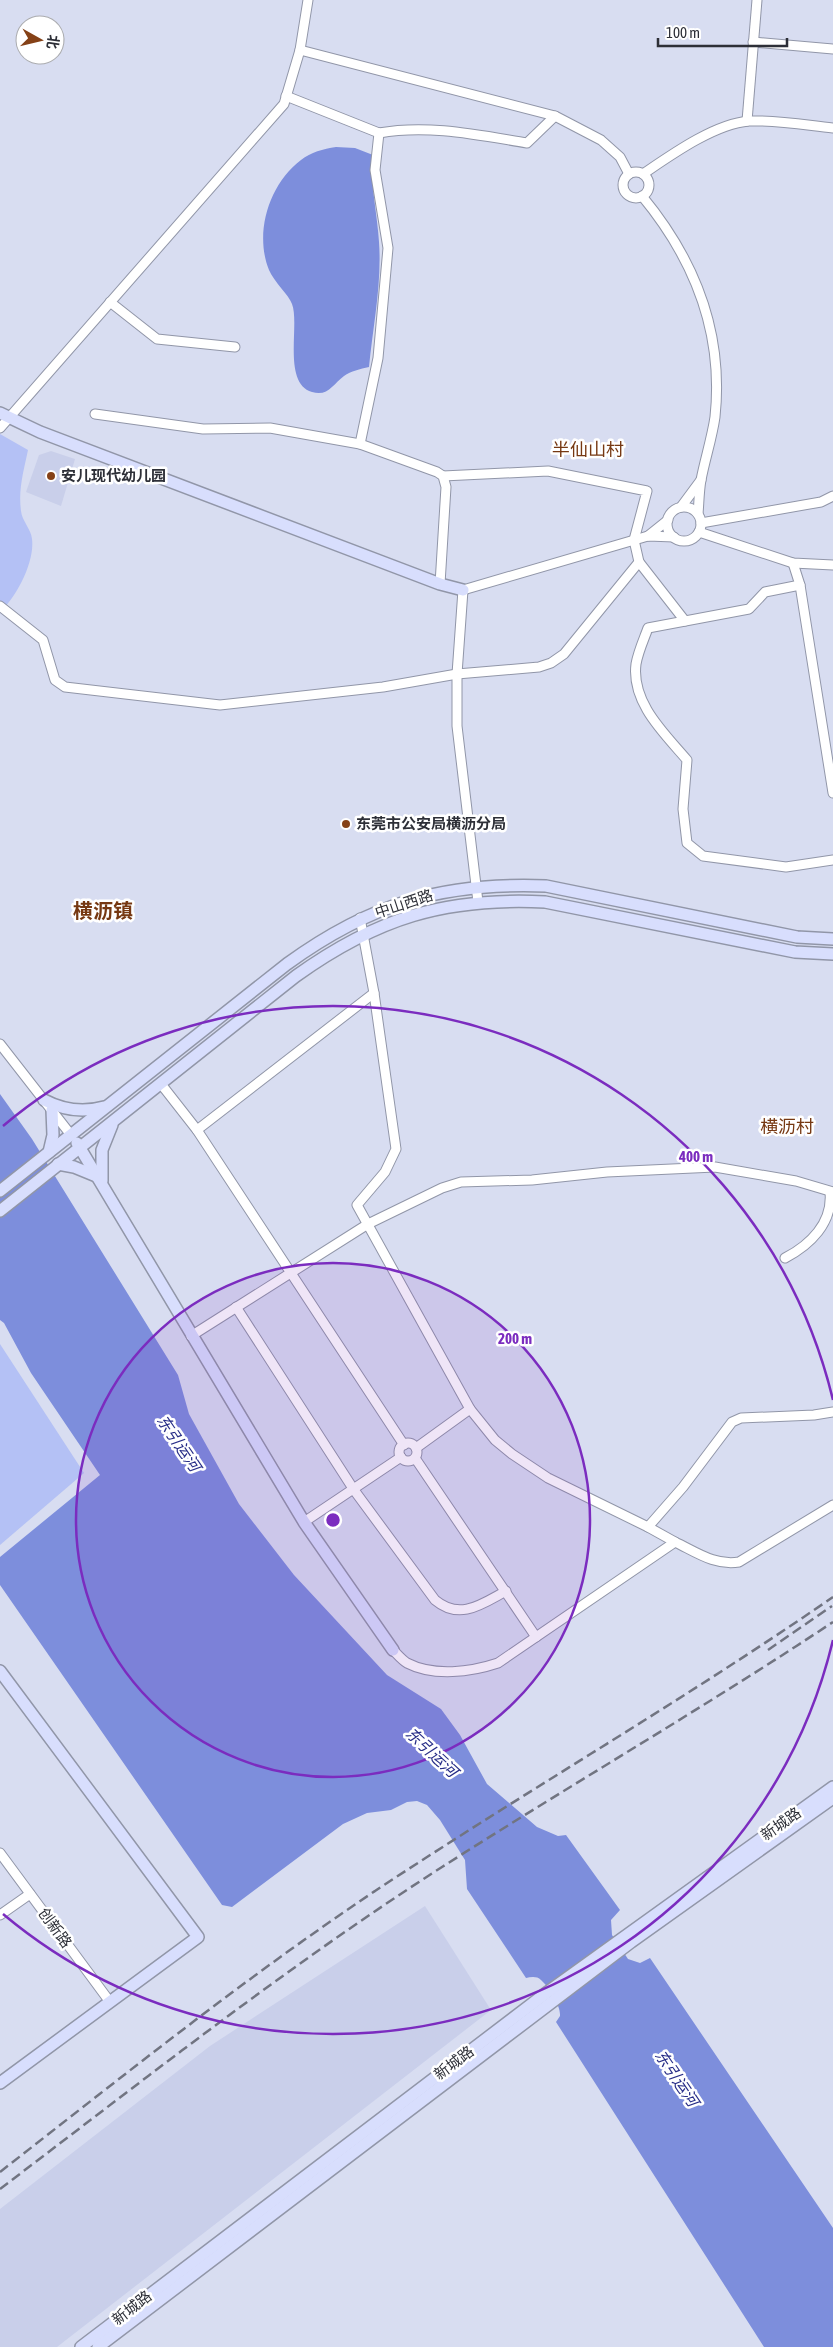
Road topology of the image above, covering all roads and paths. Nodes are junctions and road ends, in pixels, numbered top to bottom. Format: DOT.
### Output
graph roads {
  1 [pos="308,0"];
  2 [pos="758,0"];
  3 [pos="754,42"];
  4 [pos="833,49"];
  5 [pos="300,50"];
  6 [pos="286,96"];
  7 [pos="555,116"];
  8 [pos="747,121"];
  9 [pos="833,128"];
  10 [pos="379,133"];
  11 [pos="629,174"];
  12 [pos="643,174"];
  13 [pos="642,196"];
  14 [pos="110,302"];
  15 [pos="235,347"];
  16 [pos="95,414"];
  17 [pos="4,416"];
  18 [pos="0,428"];
  19 [pos="360,444"];
  20 [pos="443,476"];
  21 [pos="701,480"];
  22 [pos="833,496"];
  23 [pos="681,507"];
  24 [pos="668,520"];
  25 [pos="699,523"];
  26 [pos="648,536"];
  27 [pos="674,537"];
  28 [pos="634,540"];
  29 [pos="639,562"];
  30 [pos="793,563"];
  31 [pos="833,565"];
  32 [pos="440,584"];
  33 [pos="800,585"];
  34 [pos="463,590"];
  35 [pos="0,606"];
  36 [pos="685,621"];
  37 [pos="457,674"];
  38 [pos="833,793"];
  39 [pos="833,860"];
  40 [pos="476,887"];
  41 [pos="478,902"];
  42 [pos="360,918"];
  43 [pos="363,934"];
  44 [pos="833,939"];
  45 [pos="833,954"];
  46 [pos="374,993"];
  47 [pos="0,1044"];
  48 [pos="161,1084"];
  49 [pos="44,1100"];
  50 [pos="108,1106"];
  51 [pos="52,1110"];
  52 [pos="118,1118"];
  53 [pos="197,1130"];
  54 [pos="72,1135"];
  55 [pos="80,1148"];
  56 [pos="49,1152"];
  57 [pos="58,1164"];
  58 [pos="100,1181"];
  59 [pos="0,1191"];
  60 [pos="832,1192"];
  61 [pos="0,1211"];
  62 [pos="368,1224"];
  63 [pos="784,1258"];
  64 [pos="292,1272"];
  65 [pos="236,1307"];
  66 [pos="191,1336"];
  67 [pos="470,1409"];
  68 [pos="833,1412"];
  69 [pos="404,1445"];
  70 [pos="416,1448"];
  71 [pos="401,1457"];
  72 [pos="415,1458"];
  73 [pos="354,1490"];
  74 [pos="833,1505"];
  75 [pos="304,1522"];
  76 [pos="648,1527"];
  77 [pos="675,1542"];
  78 [pos="506,1590"];
  79 [pos="536,1637"];
  80 [pos="392,1650"];
  81 [pos="0,1671"];
  82 [pos="833,1787"];
  83 [pos="833,1798"];
  84 [pos="0,1853"];
  85 [pos="30,1894"];
  86 [pos="0,1915"];
  87 [pos="628,1938"];
  88 [pos="548,1998"];
  89 [pos="110,2002"];
  90 [pos="0,2083"];
  91 [pos="81,2347"];
  92 [pos="98,2347"];
  1 -- 5 [label="street"];
  2 -- 3 [label="street"];
  3 -- 4 [label="street"];
  3 -- 8 [label="street"];
  5 -- 6 [label="street"];
  5 -- 7 [label="street"];
  6 -- 10 [label="street"];
  6 -- 14 [label="street"];
  7 -- 10 [label="street"];
  7 -- 11 [label="street"];
  8 -- 9 [label="street"];
  8 -- 12 [label="street"];
  10 -- 19 [label="street"];
  11 -- 12 [label="street"];
  11 -- 13 [label="street"];
  12 -- 13 [label="street"];
  13 -- 21 [label="street"];
  14 -- 15 [label="street"];
  14 -- 17 [label="street"];
  16 -- 19 [label="street"];
  17 -- 18 [label="street"];
  17 -- 32 [label="street"];
  19 -- 20 [label="street"];
  20 -- 28 [label="street"];
  20 -- 32 [label="street"];
  21 -- 23 [label="street"];
  21 -- 25 [label="street"];
  22 -- 25 [label="street"];
  23 -- 24 [label="street"];
  23 -- 25 [label="street"];
  24 -- 26 [label="street"];
  24 -- 27 [label="street"];
  25 -- 27 [label="street"];
  25 -- 30 [label="street"];
  26 -- 27 [label="street"];
  26 -- 28 [label="street"];
  28 -- 29 [label="street"];
  28 -- 34 [label="street"];
  29 -- 36 [label="street"];
  29 -- 37 [label="street"];
  30 -- 31 [label="street"];
  30 -- 33 [label="street"];
  32 -- 34 [label="street"];
  33 -- 36 [label="street"];
  33 -- 38 [label="street"];
  34 -- 37 [label="street"];
  35 -- 37 [label="street"];
  36 -- 39 [label="street"];
  37 -- 40 [label="street"];
  40 -- 41 [label="street"];
  40 -- 42 [label="street, 中山西路"];
  40 -- 44 [label="street, 中山西路"];
  41 -- 43 [label="street, 中山西路"];
  41 -- 45 [label="street, 中山西路"];
  42 -- 43 [label="street"];
  42 -- 50 [label="street, 中山西路"];
  43 -- 46 [label="street"];
  43 -- 48 [label="street, 中山西路"];
  46 -- 53 [label="street"];
  46 -- 62 [label="street"];
  47 -- 49 [label="street"];
  48 -- 52 [label="street, 中山西路"];
  48 -- 53 [label="street"];
  49 -- 50 [label="street"];
  49 -- 51 [label="street"];
  50 -- 54 [label="street, 中山西路"];
  51 -- 54 [label="street"];
  51 -- 56 [label="street"];
  52 -- 55 [label="street, 中山西路"];
  52 -- 58 [label="street"];
  53 -- 64 [label="street"];
  54 -- 55 [label="street"];
  54 -- 56 [label="street, 中山西路"];
  55 -- 57 [label="street, 中山西路"];
  55 -- 58 [label="street"];
  56 -- 59 [label="street, 中山西路"];
  57 -- 58 [label="street"];
  57 -- 61 [label="street, 中山西路"];
  58 -- 66 [label="street"];
  60 -- 62 [label="street"];
  60 -- 63 [label="street"];
  62 -- 64 [label="street"];
  62 -- 67 [label="street"];
  64 -- 65 [label="street"];
  64 -- 69 [label="street"];
  65 -- 66 [label="street"];
  65 -- 73 [label="street"];
  66 -- 75 [label="street"];
  67 -- 70 [label="street"];
  67 -- 76 [label="street"];
  68 -- 76 [label="street"];
  69 -- 70 [label="street"];
  69 -- 71 [label="street"];
  70 -- 72 [label="street"];
  71 -- 72 [label="street"];
  71 -- 73 [label="street"];
  72 -- 78 [label="street"];
  73 -- 75 [label="street"];
  73 -- 78 [label="street"];
  74 -- 77 [label="street"];
  75 -- 80 [label="street"];
  76 -- 77 [label="street"];
  77 -- 79 [label="street"];
  78 -- 79 [label="street"];
  79 -- 80 [label="street"];
  81 -- 89 [label="street"];
  82 -- 87 [label="street, 新城路"];
  83 -- 87 [label="street, 新城路"];
  84 -- 85 [label="street, 创新路"];
  85 -- 86 [label="street"];
  85 -- 89 [label="street, 创新路"];
  87 -- 88 [label="street, 新城路"];
  88 -- 91 [label="street, 新城路"];
  88 -- 92 [label="street, 新城路"];
  89 -- 90 [label="street"];
}
